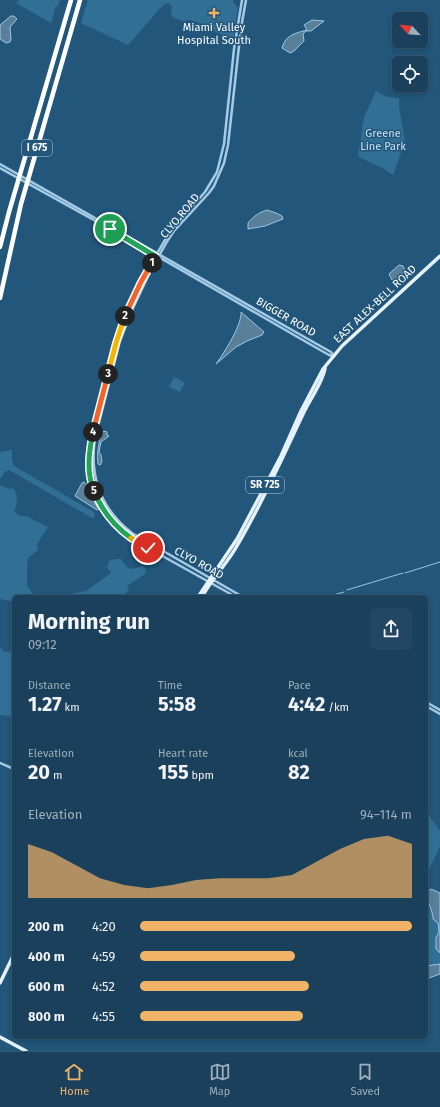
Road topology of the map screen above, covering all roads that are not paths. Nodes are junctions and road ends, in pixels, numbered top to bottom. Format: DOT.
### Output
graph roads {
  1 [pos="71,0"];
  2 [pos="80,0"];
  3 [pos="242,0"];
  4 [pos="246,0"];
  5 [pos="0,164"];
  6 [pos="0,168"];
  7 [pos="32,184"];
  8 [pos="0,248"];
  9 [pos="158,256"];
  10 [pos="440,256"];
  11 [pos="0,298"];
  12 [pos="334,356"];
  13 [pos="210,580"];
  14 [pos="199,595"];
  15 [pos="203,595"];
  16 [pos="233,595"];
  17 [pos="239,595"];
  18 [pos="428,703"];
  19 [pos="428,707"];
  20 [pos="440,710"];
  21 [pos="440,714"];
  22 [pos="0,763"];
  23 [pos="12,768"];
  24 [pos="12,958"];
  25 [pos="0,983"];
  26 [pos="0,1037"];
  27 [pos="26,1051"];
  1 -- 8 [label="highway, I 675"];
  2 -- 11 [label="highway, I 675"];
  3 -- 9 [label="street, CLYO ROAD"];
  4 -- 9 [label="street, CLYO ROAD"];
  5 -- 7 [label="street, BIGGER ROAD"];
  6 -- 7 [label="street, BIGGER ROAD"];
  7 -- 9 [label="street, BIGGER ROAD"];
  9 -- 12 [label="street, BIGGER ROAD"];
  9 -- 13 [label="street, CLYO ROAD"];
  10 -- 12 [label="main road, EAST ALEX-BELL ROAD / SR 725"];
  12 -- 13 [label="main road, EAST ALEX-BELL ROAD / SR 725"];
  13 -- 14 [label="main road, SR 725"];
  13 -- 15 [label="main road, SR 725"];
  13 -- 16 [label="street, CLYO ROAD"];
  13 -- 17 [label="street, CLYO ROAD"];
  18 -- 20 [label="street"];
  19 -- 21 [label="street"];
  22 -- 23 [label="street"];
  24 -- 25 [label="main road"];
  26 -- 27 [label="main road"];
}
